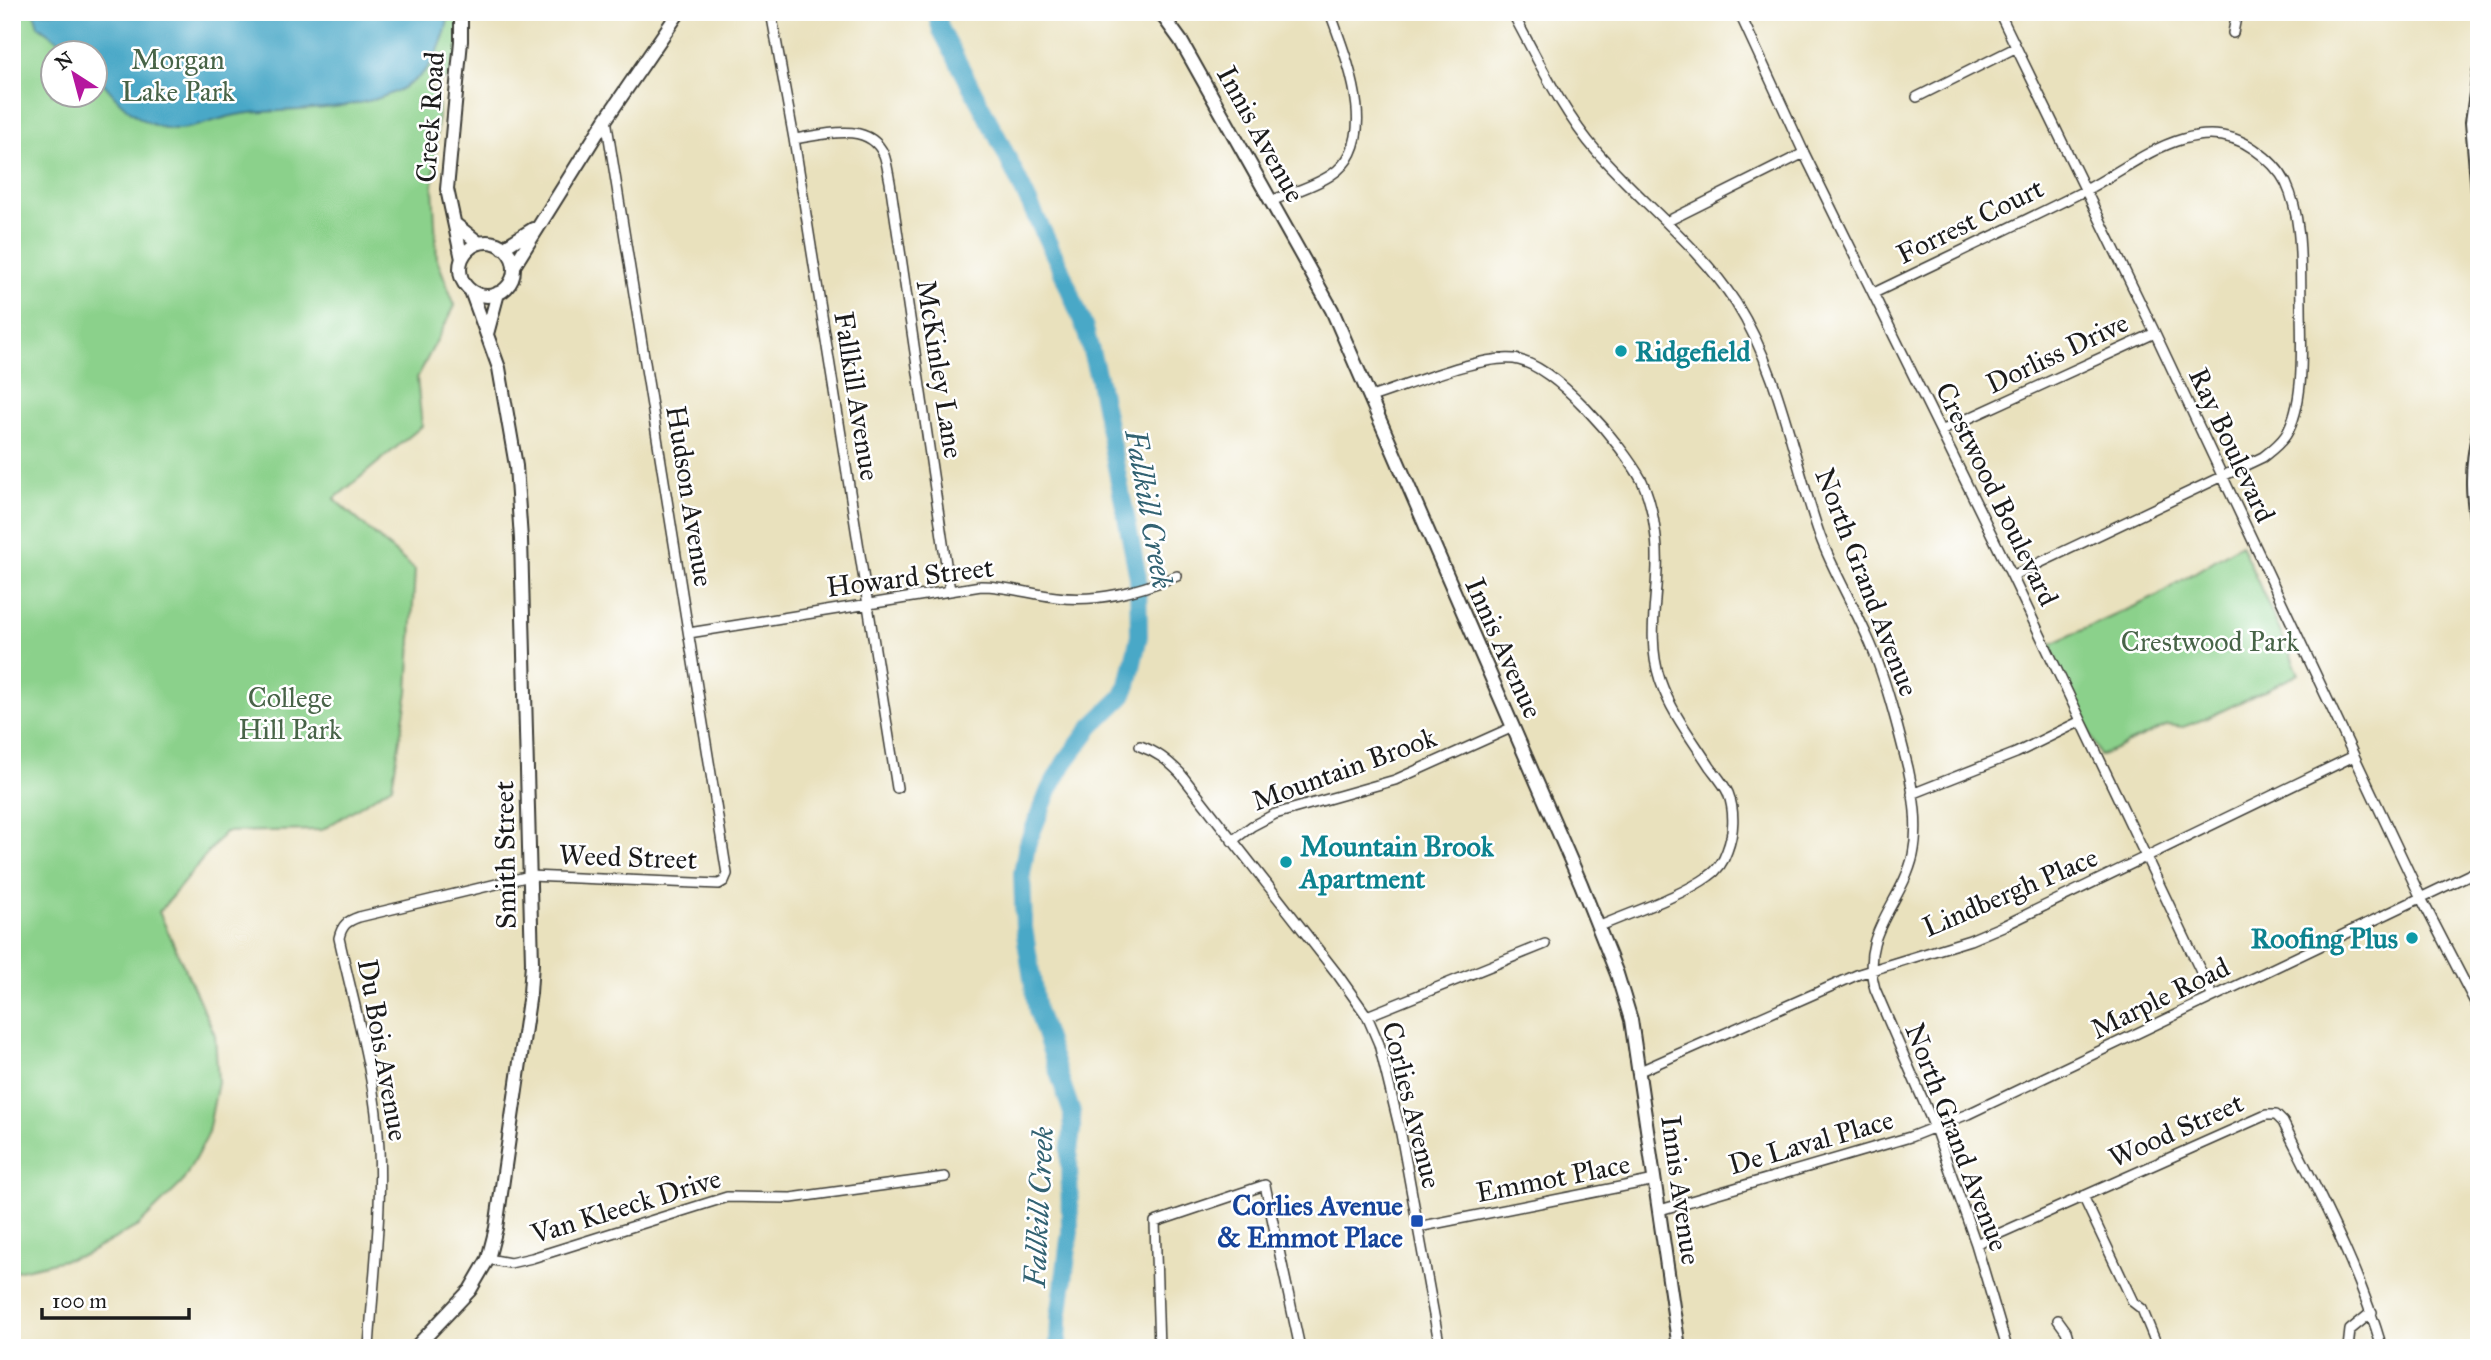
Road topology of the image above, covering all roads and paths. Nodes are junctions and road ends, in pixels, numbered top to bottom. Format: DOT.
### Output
graph roads {
  1 [pos="461,12"];
  2 [pos="680,12"];
  3 [pos="771,12"];
  4 [pos="1160,12"];
  5 [pos="1330,12"];
  6 [pos="1512,12"];
  7 [pos="1739,12"];
  8 [pos="1998,12"];
  9 [pos="2237,12"];
  10 [pos="2233,33"];
  11 [pos="2015,48"];
  12 [pos="2479,72"];
  13 [pos="1917,97"];
  14 [pos="606,119"];
  15 [pos="794,139"];
  16 [pos="1804,153"];
  17 [pos="2087,190"];
  18 [pos="1271,201"];
  19 [pos="2479,204"];
  20 [pos="1666,222"];
  21 [pos="455,224"];
  22 [pos="536,227"];
  23 [pos="479,243"];
  24 [pos="503,248"];
  25 [pos="462,259"];
  26 [pos="514,265"];
  27 [pos="471,291"];
  28 [pos="498,293"];
  29 [pos="1874,293"];
  30 [pos="2155,333"];
  31 [pos="487,335"];
  32 [pos="1371,397"];
  33 [pos="2479,430"];
  34 [pos="1941,431"];
  35 [pos="2475,460"];
  36 [pos="2222,477"];
  37 [pos="2479,537"];
  38 [pos="1177,576"];
  39 [pos="2012,576"];
  40 [pos="950,591"];
  41 [pos="867,603"];
  42 [pos="688,633"];
  43 [pos="2081,721"];
  44 [pos="1513,727"];
  45 [pos="1140,746"];
  46 [pos="2354,757"];
  47 [pos="897,788"];
  48 [pos="1913,794"];
  49 [pos="1232,841"];
  50 [pos="2146,857"];
  51 [pos="2479,870"];
  52 [pos="530,876"];
  53 [pos="724,881"];
  54 [pos="2421,898"];
  55 [pos="1598,927"];
  56 [pos="341,928"];
  57 [pos="1545,944"];
  58 [pos="1870,971"];
  59 [pos="2213,997"];
  60 [pos="2479,1010"];
  61 [pos="1367,1016"];
  62 [pos="1640,1071"];
  63 [pos="1935,1128"];
  64 [pos="945,1177"];
  65 [pos="1655,1180"];
  66 [pos="2083,1196"];
  67 [pos="1660,1210"];
  68 [pos="1418,1227"];
  69 [pos="1976,1244"];
  70 [pos="488,1259"];
  71 [pos="2372,1312"];
  72 [pos="2058,1320"];
  73 [pos="369,1348"];
  74 [pos="415,1348"];
  75 [pos="1159,1348"];
  76 [pos="1300,1348"];
  77 [pos="1440,1348"];
  78 [pos="1679,1348"];
  79 [pos="2007,1348"];
  80 [pos="2071,1348"];
  81 [pos="2158,1348"];
  82 [pos="2348,1348"];
  83 [pos="2382,1348"];
  1 -- 21 [label="street, Creek Road"];
  2 -- 14 [label="street"];
  3 -- 15 [label="street, Fallkill Avenue"];
  4 -- 18 [label="street, Innis Avenue"];
  5 -- 18 [label="street"];
  6 -- 20 [label="street, North Grand Avenue"];
  7 -- 16 [label="street, Crestwood Boulevard"];
  8 -- 11 [label="street, Ray Boulevard"];
  9 -- 10 [label="street"];
  11 -- 13 [label="street"];
  11 -- 17 [label="street, Ray Boulevard"];
  12 -- 19 [label="street"];
  14 -- 22 [label="street"];
  14 -- 42 [label="street, Hudson Avenue"];
  15 -- 40 [label="street, McKinley Lane"];
  15 -- 41 [label="street, Fallkill Avenue"];
  16 -- 20 [label="street"];
  16 -- 29 [label="street, Crestwood Boulevard"];
  17 -- 29 [label="street, Forrest Court"];
  17 -- 30 [label="street, Ray Boulevard"];
  17 -- 36 [label="street, Forrest Court"];
  18 -- 32 [label="street, Innis Avenue"];
  20 -- 48 [label="street, North Grand Avenue"];
  21 -- 23 [label="street"];
  21 -- 25 [label="street, Creek Road"];
  22 -- 24 [label="street"];
  22 -- 26 [label="street"];
  23 -- 24 [label="street"];
  23 -- 25 [label="street"];
  24 -- 26 [label="street"];
  25 -- 27 [label="street"];
  26 -- 28 [label="street"];
  27 -- 28 [label="street"];
  27 -- 31 [label="street, Smith Street"];
  28 -- 31 [label="street"];
  29 -- 34 [label="street, Crestwood Boulevard"];
  30 -- 34 [label="street, Dorliss Drive"];
  30 -- 36 [label="street, Ray Boulevard"];
  31 -- 52 [label="street, Smith Street"];
  32 -- 44 [label="street, Innis Avenue"];
  32 -- 55 [label="street"];
  33 -- 35 [label="street"];
  34 -- 39 [label="street, Crestwood Boulevard"];
  35 -- 37 [label="street"];
  36 -- 39 [label="street, Forrest Court"];
  36 -- 46 [label="street, Ray Boulevard"];
  38 -- 40 [label="street, Howard Street"];
  39 -- 43 [label="street, Crestwood Boulevard"];
  40 -- 41 [label="street, Howard Street"];
  41 -- 42 [label="street, Howard Street"];
  41 -- 47 [label="street, Fallkill Avenue"];
  42 -- 53 [label="street, Hudson Avenue"];
  43 -- 48 [label="street"];
  43 -- 50 [label="street, Crestwood Boulevard"];
  44 -- 49 [label="street, Mountain Brook"];
  44 -- 55 [label="street, Innis Avenue"];
  45 -- 49 [label="street, Corlies Avenue"];
  46 -- 50 [label="street, Lindbergh Place"];
  46 -- 54 [label="street, Ray Boulevard"];
  48 -- 58 [label="street, North Grand Avenue"];
  49 -- 61 [label="street, Corlies Avenue"];
  50 -- 58 [label="street, Lindbergh Place"];
  50 -- 59 [label="street, Crestwood Boulevard"];
  51 -- 54 [label="street, Marple Road"];
  52 -- 53 [label="street, Weed Street"];
  52 -- 56 [label="street, Weed Street"];
  52 -- 70 [label="street, Smith Street"];
  54 -- 59 [label="street, Marple Road"];
  54 -- 60 [label="street, Ray Boulevard"];
  55 -- 62 [label="street, Innis Avenue"];
  56 -- 73 [label="street, Du Bois Avenue"];
  57 -- 61 [label="street"];
  58 -- 62 [label="street, Lindbergh Place"];
  58 -- 63 [label="street, North Grand Avenue"];
  59 -- 63 [label="street, Marple Road"];
  61 -- 68 [label="street, Corlies Avenue"];
  62 -- 65 [label="street, Innis Avenue"];
  63 -- 67 [label="street, De Laval Place"];
  63 -- 69 [label="street, North Grand Avenue"];
  64 -- 70 [label="street, Van Kleeck Drive"];
  65 -- 67 [label="street, Innis Avenue"];
  65 -- 68 [label="street, Emmot Place"];
  66 -- 69 [label="street, Wood Street"];
  66 -- 71 [label="street, Wood Street"];
  66 -- 81 [label="street"];
  67 -- 78 [label="street, Innis Avenue"];
  68 -- 77 [label="street, Corlies Avenue"];
  69 -- 79 [label="street, North Grand Avenue"];
  70 -- 74 [label="street, Smith Street"];
  71 -- 82 [label="street"];
  71 -- 83 [label="street, Wood Street"];
  72 -- 80 [label="street"];
  75 -- 76 [label="street"];
}
